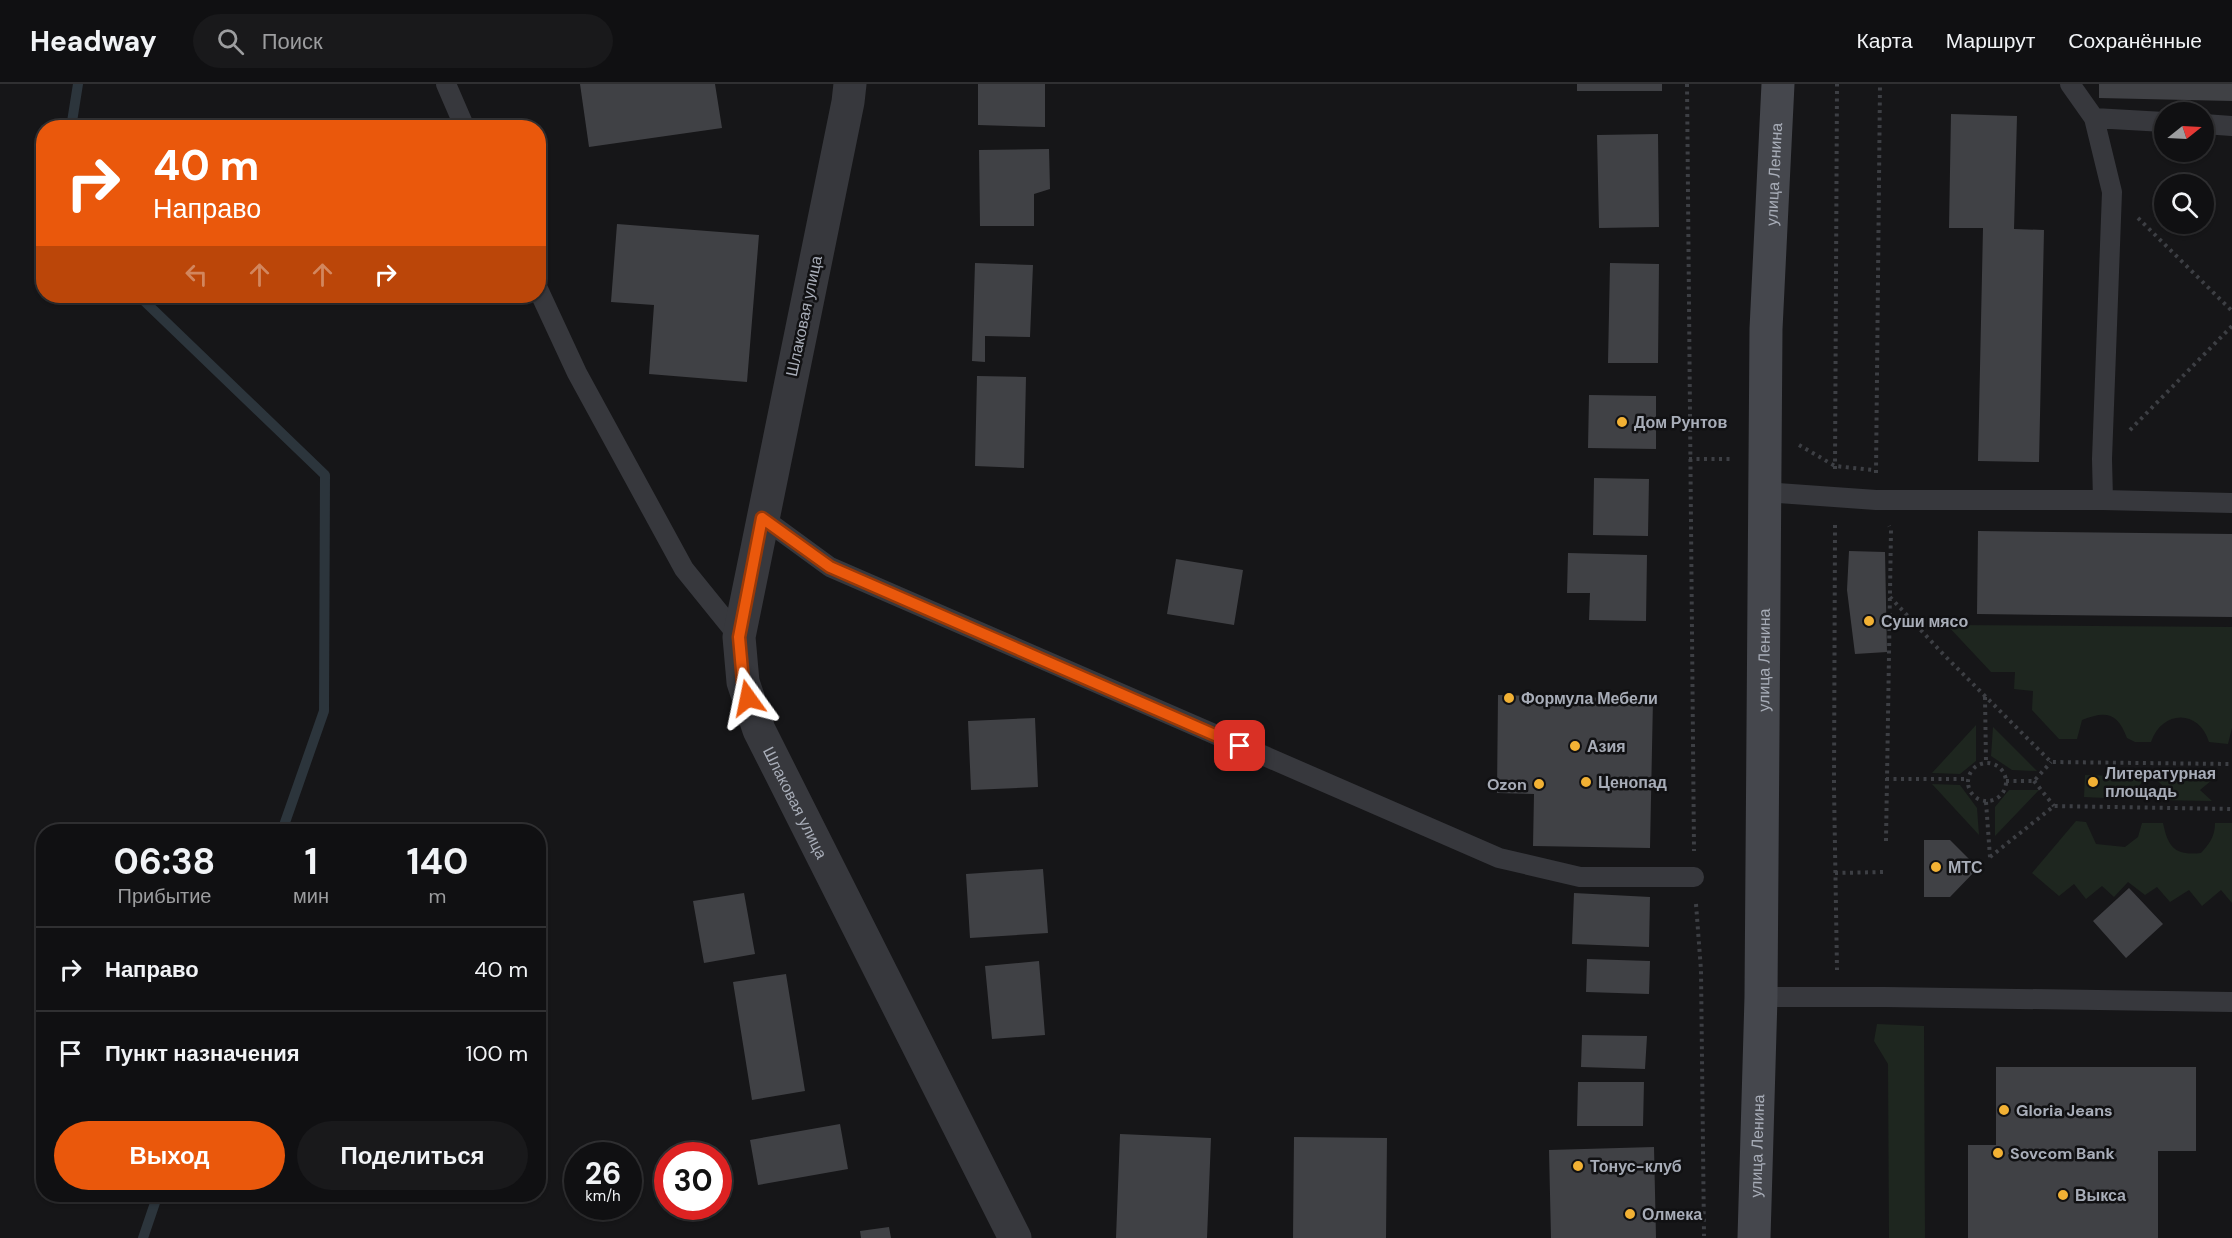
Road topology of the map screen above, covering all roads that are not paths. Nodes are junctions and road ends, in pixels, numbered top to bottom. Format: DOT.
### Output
graph roads {
  1 [pos="446,84"];
  2 [pos="850,84"];
  3 [pos="1778,84"];
  4 [pos="2070,84"];
  5 [pos="2094,118"];
  6 [pos="462,120"];
  7 [pos="2154,121"];
  8 [pos="2214,125"];
  9 [pos="2232,126"];
  10 [pos="544,303"];
  11 [pos="1764,492"];
  12 [pos="2103,500"];
  13 [pos="2232,503"];
  14 [pos="762,518"];
  15 [pos="739,637"];
  16 [pos="1694,877"];
  17 [pos="1761,998"];
  18 [pos="2232,1002"];
  19 [pos="1015,1238"];
  20 [pos="1754,1238"];
  1 -- 6 [label="lane"];
  2 -- 14 [label="street, Шлаковая улица"];
  3 -- 11 [label="main road, улица Ленина"];
  4 -- 5 [label="lane"];
  5 -- 7 [label="lane"];
  5 -- 12 [label="lane"];
  8 -- 9 [label="lane"];
  10 -- 15 [label="lane"];
  11 -- 12 [label="lane"];
  11 -- 17 [label="main road, улица Ленина"];
  12 -- 13 [label="lane"];
  14 -- 15 [label="street, Шлаковая улица"];
  14 -- 16 [label="lane"];
  15 -- 19 [label="street, Шлаковая улица"];
  17 -- 18 [label="lane"];
  17 -- 20 [label="main road, улица Ленина"];
}
